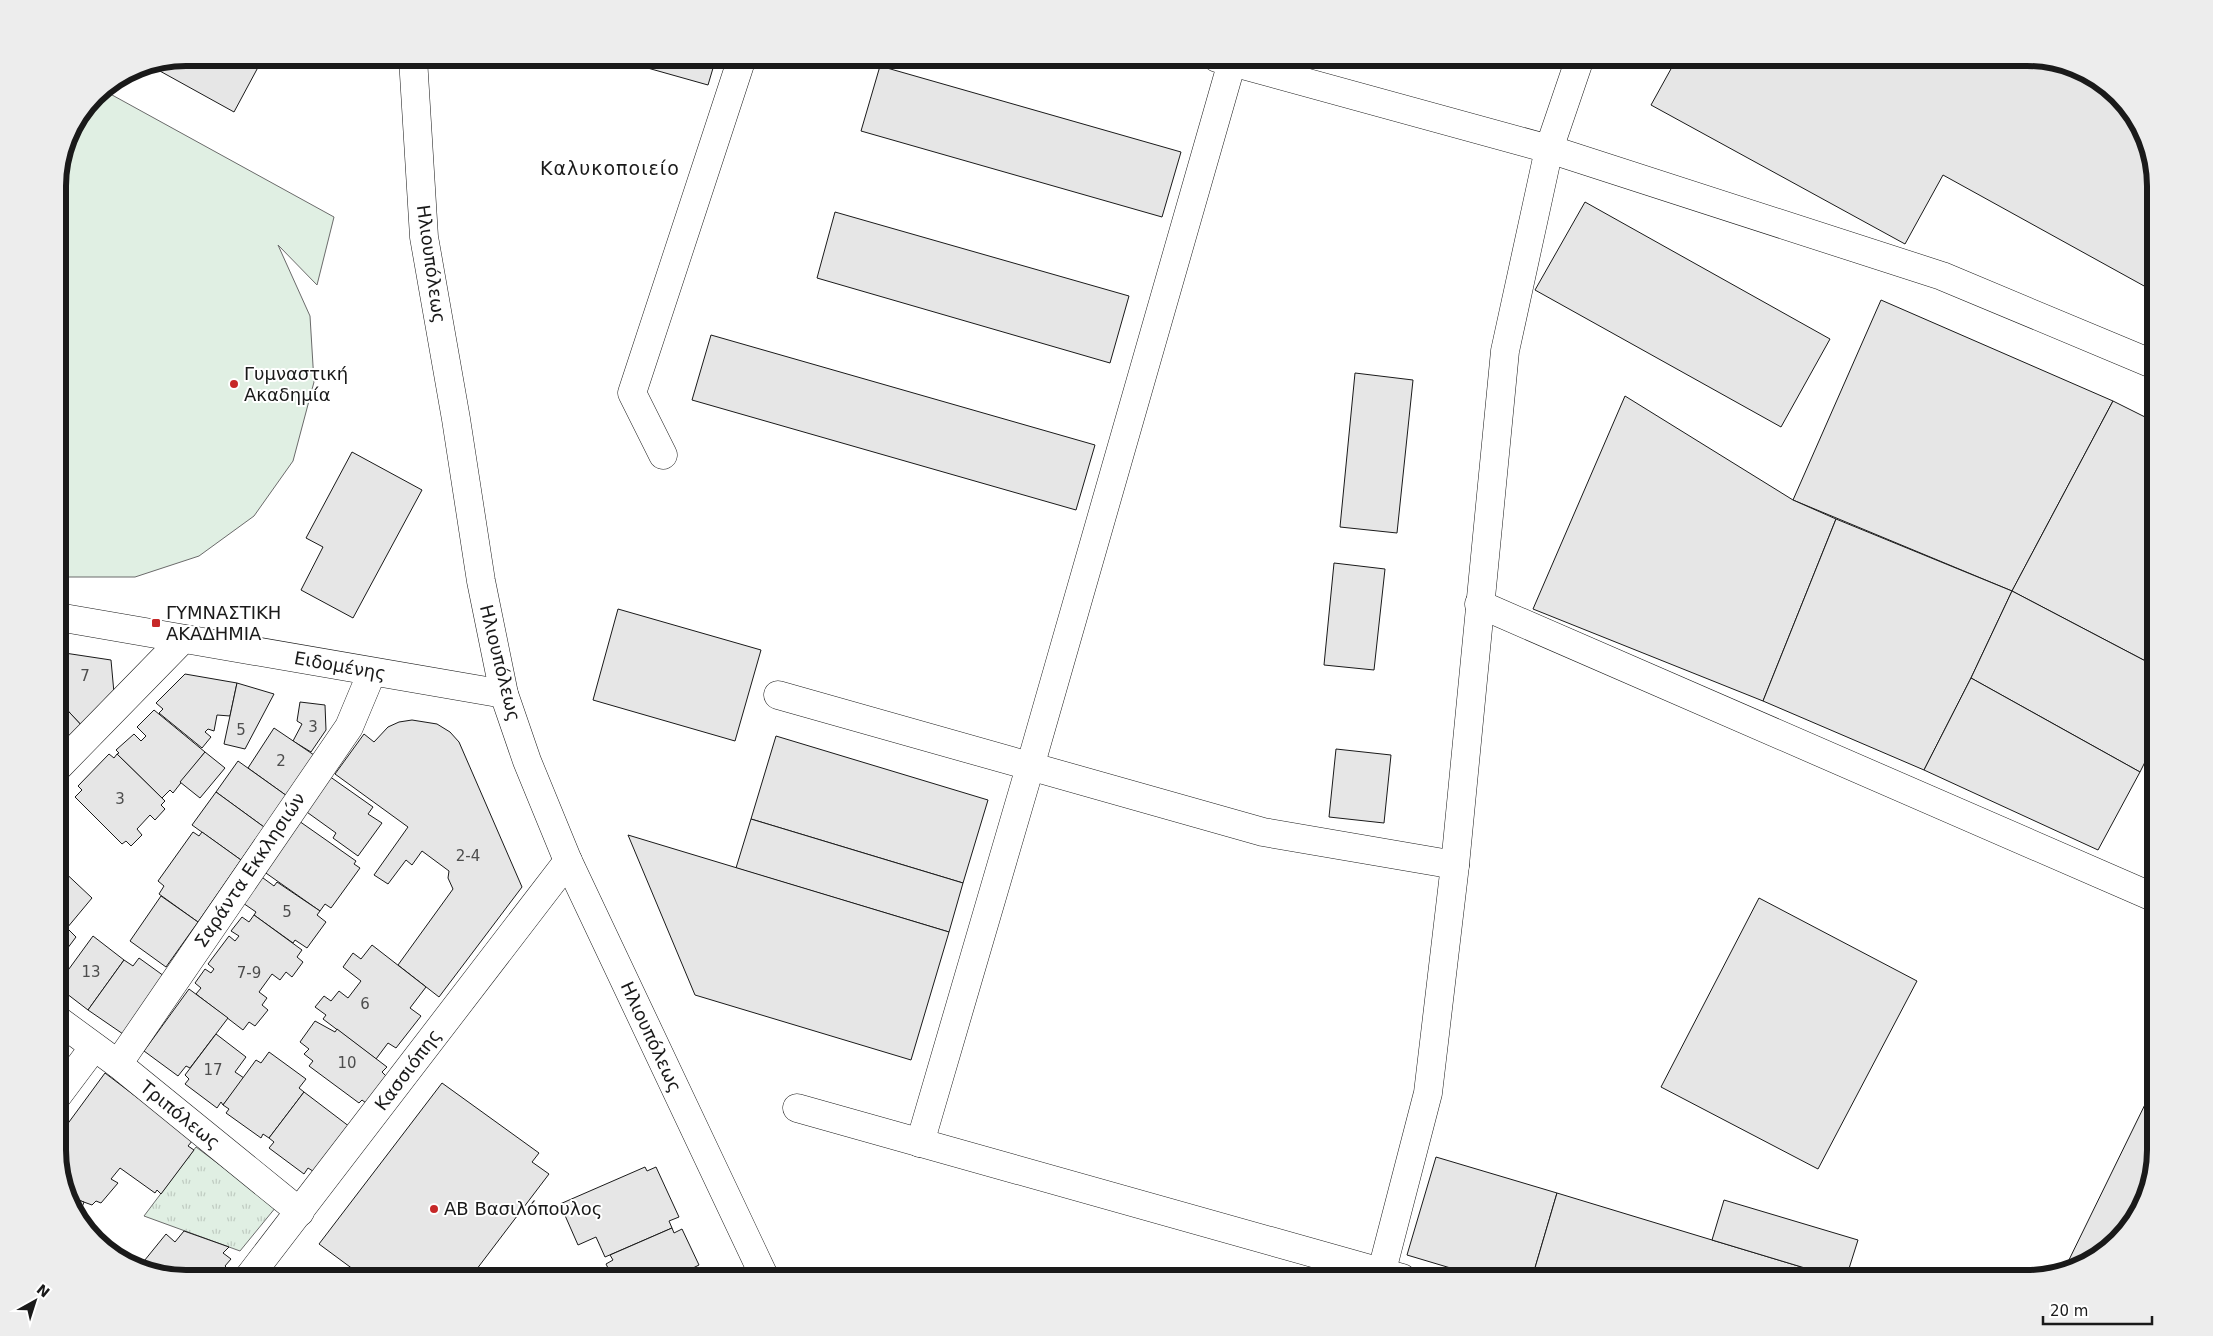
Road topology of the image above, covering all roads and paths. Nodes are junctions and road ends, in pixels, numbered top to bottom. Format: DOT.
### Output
graph roads {
  1 [pos="413,66"];
  2 [pos="739,66"];
  3 [pos="1223,66"];
  4 [pos="1247,66"];
  5 [pos="1577,66"];
  6 [pos="1549,149"];
  7 [pos="2146,361"];
  8 [pos="663,455"];
  9 [pos="1479,604"];
  10 [pos="67,620"];
  11 [pos="184,639"];
  12 [pos="372,672"];
  13 [pos="504,694"];
  14 [pos="778,695"];
  15 [pos="67,758"];
  16 [pos="1030,767"];
  17 [pos="568,861"];
  18 [pos="1455,865"];
  19 [pos="2147,894"];
  20 [pos="67,1027"];
  21 [pos="94,1047"];
  22 [pos="118,1064"];
  23 [pos="67,1083"];
  24 [pos="798,1108"];
  25 [pos="920,1143"];
  26 [pos="300,1212"];
  27 [pos="254,1270"];
  28 [pos="761,1270"];
  29 [pos="1367,1270"];
  30 [pos="1389,1270"];
  1 -- 13 [label="main road, Ηλιουπόλεως"];
  2 -- 8 [label="main road"];
  3 -- 16 [label="main road"];
  4 -- 6 [label="main road"];
  5 -- 6 [label="main road"];
  6 -- 7 [label="main road"];
  6 -- 9 [label="main road"];
  9 -- 18 [label="main road"];
  9 -- 19 [label="main road"];
  10 -- 11 [label="main road, Ειδομένης"];
  11 -- 12 [label="main road, Ειδομένης"];
  11 -- 15 [label="main road"];
  12 -- 13 [label="main road, Ειδομένης"];
  12 -- 22 [label="main road, Σαράντα Εκκλησιών"];
  13 -- 17 [label="main road, Ηλιουπόλεως"];
  14 -- 16 [label="main road"];
  16 -- 18 [label="main road"];
  16 -- 25 [label="main road"];
  17 -- 26 [label="main road, Κασσιόπης"];
  17 -- 28 [label="main road, Ηλιουπόλεως"];
  18 -- 30 [label="main road"];
  20 -- 21 [label="main road, Τριπόλεως"];
  21 -- 22 [label="main road, Τριπόλεως"];
  21 -- 23 [label="main road"];
  22 -- 26 [label="main road, Τριπόλεως"];
  24 -- 25 [label="main road"];
  25 -- 29 [label="main road"];
  26 -- 27 [label="main road, Κασσιόπης"];
}
